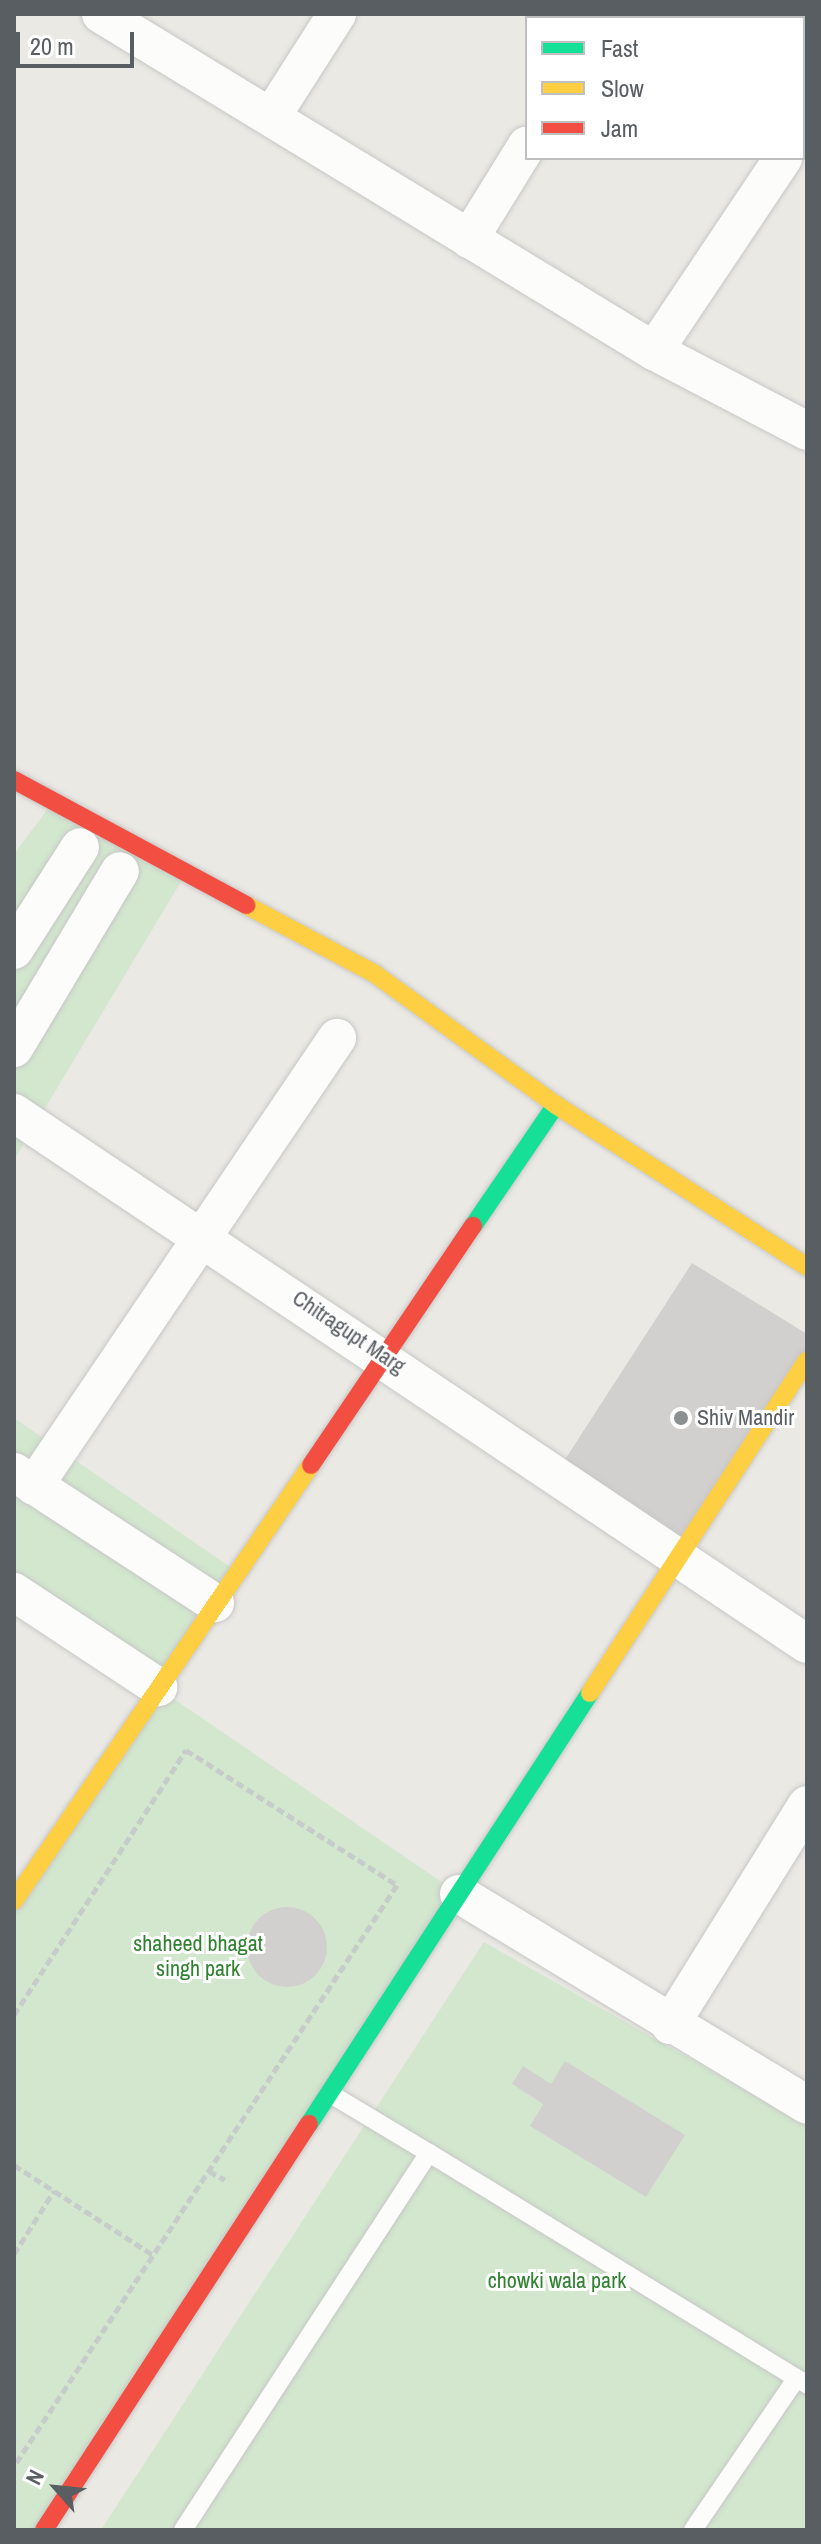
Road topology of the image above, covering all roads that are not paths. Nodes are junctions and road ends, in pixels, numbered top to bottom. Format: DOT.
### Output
graph roads {
  1 [pos="101,14"];
  2 [pos="337,14"];
  3 [pos="273,114"];
  4 [pos="525,148"];
  5 [pos="782,160"];
  6 [pos="469,239"];
  7 [pos="654,351"];
  8 [pos="807,431"];
  9 [pos="14,780"];
  10 [pos="80,847"];
  11 [pos="120,871"];
  12 [pos="14,950"];
  13 [pos="337,1038"];
  14 [pos="14,1048"];
  15 [pos="556,1105"];
  16 [pos="14,1113"];
  17 [pos="204,1237"];
  18 [pos="807,1267"];
  19 [pos="384,1354"];
  20 [pos="807,1360"];
  21 [pos="24,1479"];
  22 [pos="676,1561"];
  23 [pos="14,1592"];
  24 [pos="215,1603"];
  25 [pos="807,1644"];
  26 [pos="158,1687"];
  27 [pos="807,1805"];
  28 [pos="459,1894"];
  29 [pos="14,1901"];
  30 [pos="670,2025"];
  31 [pos="329,2093"];
  32 [pos="807,2105"];
  33 [pos="429,2153"];
  34 [pos="802,2382"];
  35 [pos="44,2530"];
  36 [pos="183,2530"];
  37 [pos="693,2530"];
  1 -- 3 [label="street"];
  2 -- 3 [label="street"];
  3 -- 6 [label="street"];
  4 -- 6 [label="street"];
  5 -- 7 [label="street"];
  6 -- 7 [label="street"];
  7 -- 8 [label="street"];
  9 -- 15 [label="street"];
  10 -- 12 [label="street"];
  11 -- 14 [label="street"];
  13 -- 17 [label="street"];
  15 -- 18 [label="street"];
  15 -- 19 [label="street"];
  16 -- 17 [label="street, Chitragupt Marg"];
  17 -- 19 [label="street, Chitragupt Marg"];
  17 -- 21 [label="street"];
  19 -- 22 [label="street, Chitragupt Marg"];
  19 -- 24 [label="street"];
  20 -- 22 [label="street"];
  21 -- 24 [label="street"];
  22 -- 25 [label="street, Chitragupt Marg"];
  22 -- 28 [label="street"];
  23 -- 26 [label="street"];
  24 -- 26 [label="street"];
  26 -- 29 [label="street"];
  27 -- 30 [label="street"];
  28 -- 30 [label="street"];
  28 -- 31 [label="street"];
  30 -- 32 [label="street"];
  31 -- 33 [label="lane"];
  31 -- 35 [label="street"];
  33 -- 34 [label="lane"];
  33 -- 36 [label="lane"];
  34 -- 37 [label="lane"];
}
